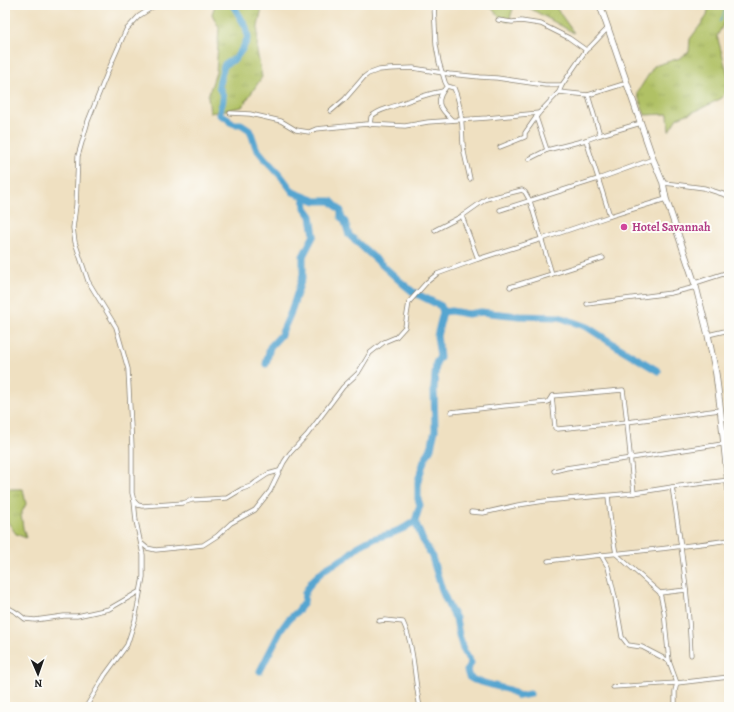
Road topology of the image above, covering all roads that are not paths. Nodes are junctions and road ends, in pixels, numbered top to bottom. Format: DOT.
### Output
graph roads {
  1 [pos="156,5"];
  2 [pos="434,5"];
  3 [pos="600,5"];
  4 [pos="498,20"];
  5 [pos="608,28"];
  6 [pos="586,50"];
  7 [pos="442,72"];
  8 [pos="627,83"];
  9 [pos="562,85"];
  10 [pos="447,86"];
  11 [pos="443,91"];
  12 [pos="559,92"];
  13 [pos="588,95"];
  14 [pos="331,111"];
  15 [pos="230,113"];
  16 [pos="539,113"];
  17 [pos="536,118"];
  18 [pos="452,120"];
  19 [pos="462,120"];
  20 [pos="641,123"];
  21 [pos="370,125"];
  22 [pos="600,135"];
  23 [pos="586,140"];
  24 [pos="500,147"];
  25 [pos="548,150"];
  26 [pos="529,159"];
  27 [pos="653,159"];
  28 [pos="470,179"];
  29 [pos="598,179"];
  30 [pos="663,182"];
  31 [pos="729,196"];
  32 [pos="666,199"];
  33 [pos="530,201"];
  34 [pos="500,210"];
  35 [pos="462,216"];
  36 [pos="610,216"];
  37 [pos="435,230"];
  38 [pos="542,239"];
  39 [pos="603,258"];
  40 [pos="478,259"];
  41 [pos="729,272"];
  42 [pos="552,274"];
  43 [pos="696,285"];
  44 [pos="510,287"];
  45 [pos="587,304"];
  46 [pos="729,330"];
  47 [pos="708,335"];
  48 [pos="552,396"];
  49 [pos="720,410"];
  50 [pos="451,412"];
  51 [pos="627,422"];
  52 [pos="726,444"];
  53 [pos="630,458"];
  54 [pos="280,471"];
  55 [pos="554,471"];
  56 [pos="728,480"];
  57 [pos="672,487"];
  58 [pos="634,493"];
  59 [pos="729,493"];
  60 [pos="608,496"];
  61 [pos="134,501"];
  62 [pos="471,512"];
  63 [pos="729,540"];
  64 [pos="141,543"];
  65 [pos="682,547"];
  66 [pos="616,554"];
  67 [pos="601,555"];
  68 [pos="548,561"];
  69 [pos="686,590"];
  70 [pos="140,591"];
  71 [pos="660,593"];
  72 [pos="5,607"];
  73 [pos="379,621"];
  74 [pos="691,655"];
  75 [pos="669,661"];
  76 [pos="729,677"];
  77 [pos="677,682"];
  78 [pos="613,687"];
  79 [pos="86,707"];
  80 [pos="420,707"];
  81 [pos="675,707"];
  1 -- 61 [label="street"];
  2 -- 7 [label="street"];
  3 -- 5 [label="highway"];
  4 -- 6 [label="street"];
  5 -- 6 [label="street"];
  5 -- 8 [label="highway"];
  6 -- 9 [label="street"];
  7 -- 9 [label="street"];
  7 -- 10 [label="street"];
  7 -- 14 [label="street"];
  8 -- 13 [label="street"];
  8 -- 20 [label="highway"];
  9 -- 12 [label="street"];
  10 -- 11 [label="street"];
  10 -- 19 [label="street"];
  11 -- 18 [label="street"];
  11 -- 21 [label="street"];
  12 -- 13 [label="street"];
  12 -- 16 [label="street"];
  13 -- 22 [label="street"];
  15 -- 21 [label="street"];
  16 -- 17 [label="street"];
  16 -- 19 [label="street"];
  17 -- 24 [label="street"];
  17 -- 25 [label="street"];
  18 -- 19 [label="street"];
  18 -- 21 [label="street"];
  19 -- 28 [label="street"];
  20 -- 22 [label="street"];
  20 -- 27 [label="highway"];
  22 -- 23 [label="street"];
  23 -- 25 [label="street"];
  23 -- 29 [label="street"];
  25 -- 26 [label="street"];
  27 -- 29 [label="street"];
  27 -- 30 [label="highway"];
  29 -- 33 [label="street"];
  29 -- 36 [label="street"];
  30 -- 31 [label="street"];
  30 -- 32 [label="highway"];
  32 -- 36 [label="street"];
  32 -- 43 [label="highway"];
  33 -- 34 [label="street"];
  33 -- 35 [label="street"];
  33 -- 38 [label="street"];
  35 -- 37 [label="street"];
  35 -- 40 [label="street"];
  36 -- 38 [label="street"];
  38 -- 40 [label="street"];
  38 -- 42 [label="street"];
  39 -- 42 [label="street"];
  40 -- 54 [label="street"];
  41 -- 43 [label="street"];
  42 -- 44 [label="street"];
  43 -- 45 [label="street"];
  43 -- 47 [label="highway"];
  46 -- 47 [label="street"];
  47 -- 49 [label="highway"];
  48 -- 50 [label="street"];
  48 -- 51 [label="street"];
  48 -- 51 [label="street"];
  49 -- 51 [label="street"];
  49 -- 52 [label="highway"];
  51 -- 53 [label="street"];
  52 -- 53 [label="street"];
  52 -- 56 [label="highway"];
  53 -- 55 [label="street"];
  53 -- 58 [label="street"];
  54 -- 61 [label="street"];
  54 -- 64 [label="street"];
  56 -- 57 [label="street"];
  56 -- 59 [label="highway"];
  57 -- 58 [label="street"];
  57 -- 65 [label="street"];
  58 -- 60 [label="street"];
  60 -- 62 [label="street"];
  60 -- 66 [label="street"];
  61 -- 64 [label="street"];
  63 -- 65 [label="street"];
  64 -- 70 [label="street"];
  65 -- 66 [label="street"];
  65 -- 69 [label="street"];
  66 -- 67 [label="street"];
  66 -- 71 [label="street"];
  67 -- 68 [label="street"];
  67 -- 75 [label="street"];
  69 -- 71 [label="street"];
  69 -- 74 [label="street"];
  70 -- 72 [label="street"];
  70 -- 79 [label="street"];
  71 -- 75 [label="street"];
  73 -- 80 [label="street"];
  75 -- 77 [label="street"];
  76 -- 77 [label="street"];
  77 -- 78 [label="street"];
  77 -- 81 [label="street"];
}
